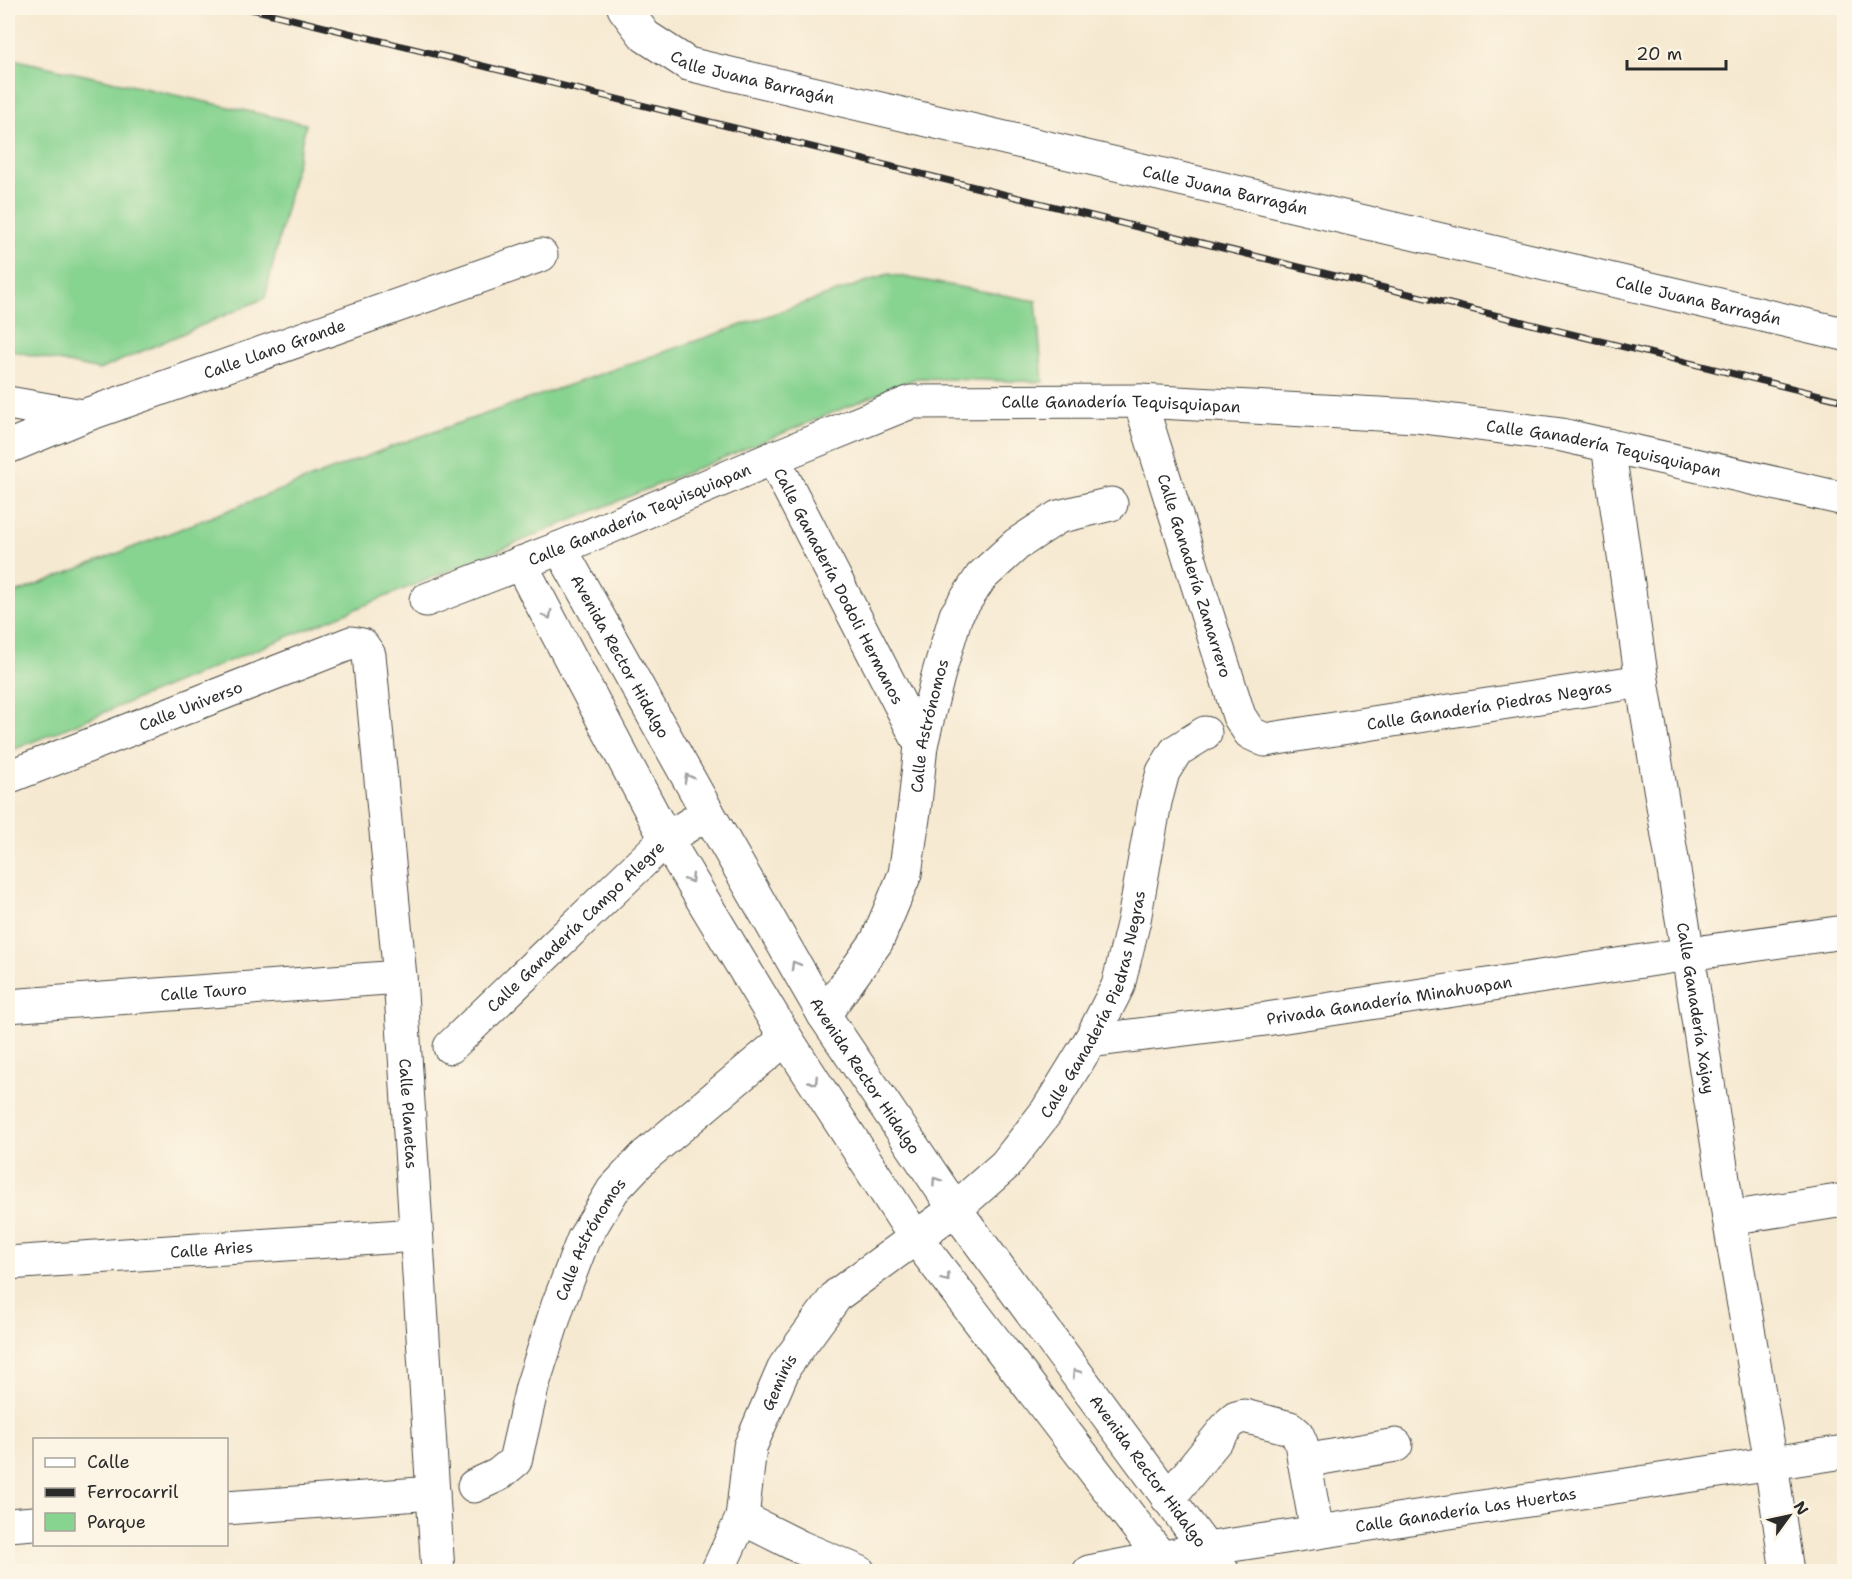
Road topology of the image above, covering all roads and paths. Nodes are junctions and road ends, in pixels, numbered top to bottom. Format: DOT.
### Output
graph roads {
  1 [pos="624,8"];
  2 [pos="541,255"];
  3 [pos="1845,334"];
  4 [pos="1140,401"];
  5 [pos="8,403"];
  6 [pos="83,416"];
  7 [pos="1608,445"];
  8 [pos="8,447"];
  9 [pos="773,458"];
  10 [pos="1845,499"];
  11 [pos="1111,504"];
  12 [pos="560,548"];
  13 [pos="520,563"];
  14 [pos="426,600"];
  15 [pos="369,655"];
  16 [pos="1642,681"];
  17 [pos="1205,733"];
  18 [pos="1265,740"];
  19 [pos="921,745"];
  20 [pos="8,777"];
  21 [pos="708,813"];
  22 [pos="666,839"];
  23 [pos="1845,932"];
  24 [pos="1688,954"];
  25 [pos="400,977"];
  26 [pos="8,1006"];
  27 [pos="824,1015"];
  28 [pos="786,1038"];
  29 [pos="1090,1041"];
  30 [pos="450,1047"];
  31 [pos="1845,1200"];
  32 [pos="955,1209"];
  33 [pos="1729,1218"];
  34 [pos="416,1235"];
  35 [pos="915,1237"];
  36 [pos="8,1263"];
  37 [pos="1396,1445"];
  38 [pos="1845,1452"];
  39 [pos="1304,1461"];
  40 [pos="1771,1463"];
  41 [pos="474,1486"];
  42 [pos="433,1493"];
  43 [pos="1168,1499"];
  44 [pos="228,1508"];
  45 [pos="741,1518"];
  46 [pos="33,1523"];
  47 [pos="8,1525"];
  48 [pos="1317,1532"];
  49 [pos="1215,1560"];
  50 [pos="1167,1564"];
  51 [pos="438,1572"];
  52 [pos="717,1572"];
  53 [pos="859,1572"];
  54 [pos="1089,1572"];
  55 [pos="1787,1572"];
  1 -- 3 [label="street, Calle Juana Barragán"];
  2 -- 6 [label="street, Calle Llano Grande"];
  4 -- 7 [label="street, Calle Ganadería Tequisquiapan"];
  4 -- 9 [label="street, Calle Ganadería Tequisquiapan"];
  4 -- 18 [label="street, Calle Ganadería Zamarrero"];
  5 -- 6 [label="street"];
  6 -- 8 [label="street, Calle Llano Grande"];
  7 -- 10 [label="street, Calle Ganadería Tequisquiapan"];
  7 -- 16 [label="street, Calle Ganadería Xajay"];
  9 -- 12 [label="street, Calle Ganadería Tequisquiapan"];
  9 -- 19 [label="street, Calle Ganadería Dodoli Hermanos"];
  11 -- 19 [label="street, Calle Astrónomos"];
  12 -- 13 [label="street, Calle Ganadería Tequisquiapan"];
  21 -- 12 [label="street, Avenida Rector Hidalgo, one-way"];
  13 -- 14 [label="street, Calle Ganadería Tequisquiapan"];
  13 -- 22 [label="street, one-way"];
  15 -- 20 [label="street, Calle Universo"];
  15 -- 25 [label="street, Calle Planetas"];
  16 -- 18 [label="street, Calle Ganadería Piedras Negras"];
  16 -- 24 [label="street, Calle Ganadería Xajay"];
  17 -- 29 [label="street, Calle Ganadería Piedras Negras"];
  19 -- 27 [label="street, Calle Astrónomos"];
  21 -- 22 [label="street, Calle Ganadería Campo Alegre"];
  27 -- 21 [label="street, Avenida Rector Hidalgo, one-way"];
  22 -- 28 [label="street, one-way"];
  22 -- 30 [label="street, Calle Ganadería Campo Alegre"];
  23 -- 24 [label="street, Privada Ganadería Minahuapan"];
  24 -- 29 [label="street, Privada Ganadería Minahuapan"];
  24 -- 33 [label="street, Calle Ganadería Xajay"];
  25 -- 26 [label="street, Calle Tauro"];
  25 -- 34 [label="street, Calle Planetas"];
  32 -- 27 [label="street, Avenida Rector Hidalgo, one-way"];
  28 -- 35 [label="street, one-way"];
  28 -- 41 [label="street, Calle Astrónomos"];
  29 -- 32 [label="street, Calle Ganadería Piedras Negras"];
  31 -- 33 [label="street"];
  32 -- 35 [label="street, Calle Ganadería Piedras Negras"];
  43 -- 32 [label="street, Avenida Rector Hidalgo, one-way"];
  33 -- 40 [label="street, Calle Ganadería Xajay"];
  34 -- 36 [label="street, Calle Aries"];
  34 -- 42 [label="street, Calle Planetas"];
  35 -- 45 [label="street, Geminis"];
  35 -- 50 [label="street, one-way"];
  37 -- 39 [label="street"];
  38 -- 40 [label="street, Calle Ganadería Las Huertas"];
  39 -- 43 [label="street"];
  39 -- 48 [label="street"];
  40 -- 48 [label="street, Calle Ganadería Las Huertas"];
  40 -- 55 [label="street, Calle Ganadería Xajay"];
  42 -- 44 [label="street"];
  42 -- 51 [label="street, Calle Planetas"];
  43 -- 49 [label="street, Avenida Rector Hidalgo"];
  45 -- 52 [label="street, Geminis"];
  45 -- 53 [label="street"];
  46 -- 47 [label="street"];
  48 -- 49 [label="street, Calle Ganadería Las Huertas"];
  49 -- 50 [label="street, Calle Ganadería Las Huertas"];
  50 -- 54 [label="street, Calle Ganadería Las Huertas"];
}
